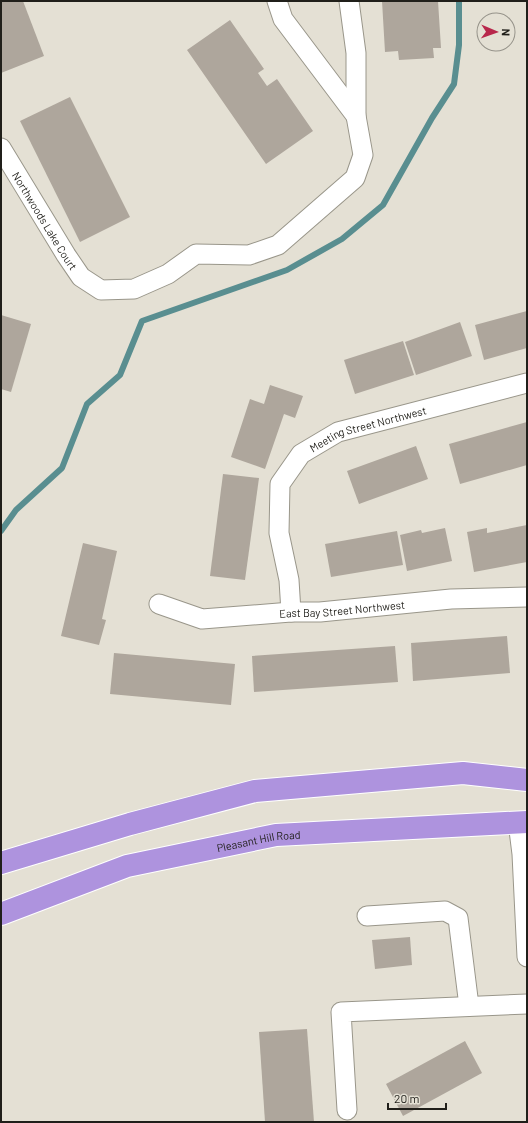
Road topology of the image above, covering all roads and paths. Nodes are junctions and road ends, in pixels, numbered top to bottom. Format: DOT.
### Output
graph roads {
  1 [pos="277,1"];
  2 [pos="349,1"];
  3 [pos="356,116"];
  4 [pos="1,148"];
  5 [pos="527,383"];
  6 [pos="527,597"];
  7 [pos="159,604"];
  8 [pos="291,612"];
  9 [pos="527,780"];
  10 [pos="522,822"];
  11 [pos="1,863"];
  12 [pos="1,914"];
  13 [pos="367,916"];
  14 [pos="527,957"];
  15 [pos="527,1004"];
  16 [pos="469,1006"];
  17 [pos="347,1110"];
  1 -- 3 [label="street, Northwoods Lake Court"];
  2 -- 3 [label="street, Northwoods Lake Court"];
  3 -- 4 [label="street, Northwoods Lake Court"];
  5 -- 8 [label="street, Meeting Street Northwest"];
  6 -- 8 [label="street, East Bay Street Northwest"];
  7 -- 8 [label="street, East Bay Street Northwest"];
  9 -- 11 [label="highway"];
  10 -- 12 [label="highway, Pleasant Hill Road"];
  10 -- 14 [label="street"];
  13 -- 16 [label="street"];
  15 -- 16 [label="street"];
  16 -- 17 [label="street"];
}
